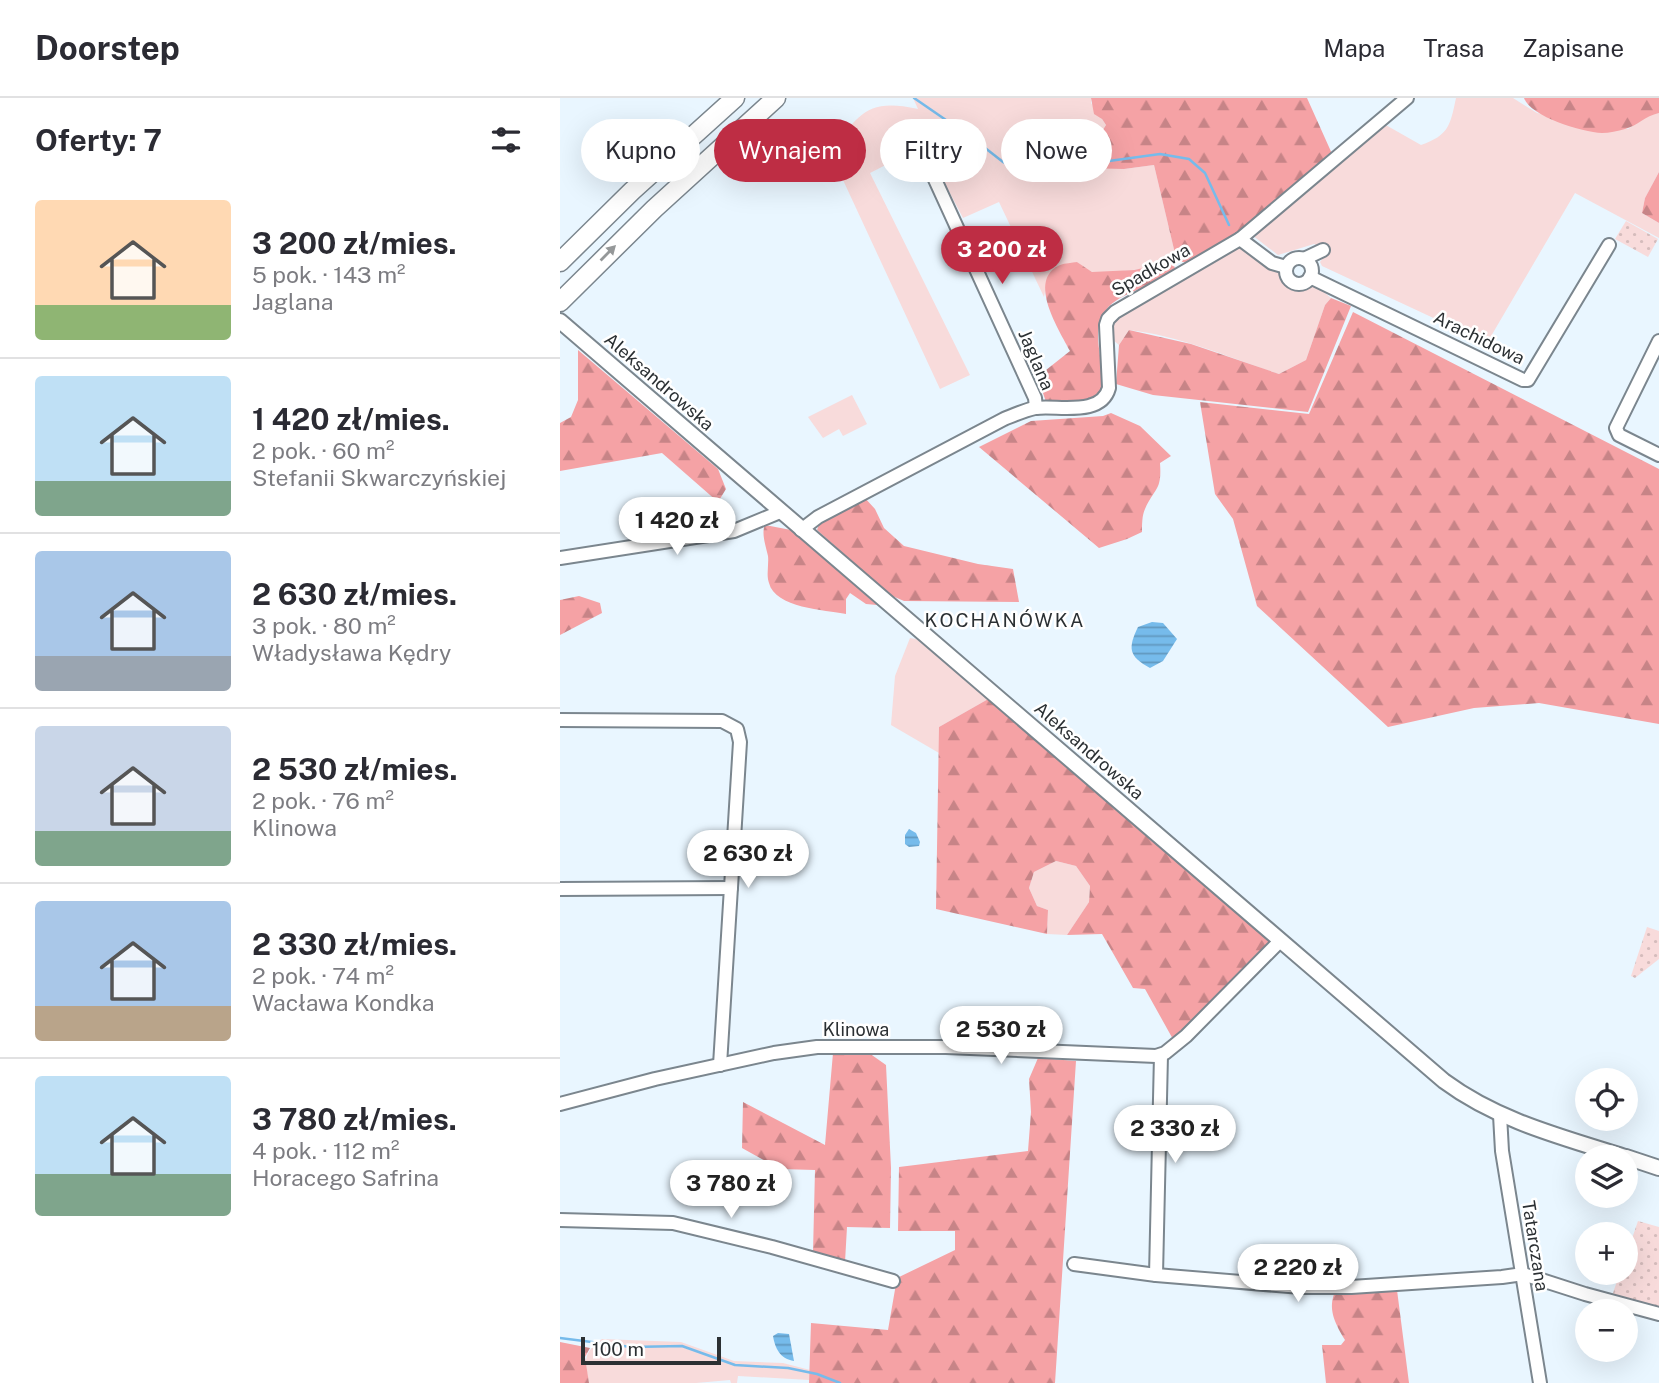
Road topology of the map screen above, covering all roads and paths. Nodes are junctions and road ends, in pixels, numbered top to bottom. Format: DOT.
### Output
graph roads {
  1 [pos="735,98"];
  2 [pos="776,98"];
  3 [pos="1407,98"];
  4 [pos="936,182"];
  5 [pos="1240,239"];
  6 [pos="1609,246"];
  7 [pos="560,262"];
  8 [pos="1286,267"];
  9 [pos="1308,267"];
  10 [pos="560,302"];
  11 [pos="560,321"];
  12 [pos="1659,341"];
  13 [pos="1037,408"];
  14 [pos="1659,455"];
  15 [pos="780,512"];
  16 [pos="801,530"];
  17 [pos="560,558"];
  18 [pos="560,720"];
  19 [pos="731,888"];
  20 [pos="560,889"];
  21 [pos="1280,941"];
  22 [pos="1161,1055"];
  23 [pos="720,1065"];
  24 [pos="560,1104"];
  25 [pos="1500,1115"];
  26 [pos="1589,1145"];
  27 [pos="1638,1161"];
  28 [pos="1659,1168"];
  29 [pos="560,1220"];
  30 [pos="1074,1264"];
  31 [pos="1523,1274"];
  32 [pos="1156,1275"];
  33 [pos="893,1281"];
  34 [pos="1548,1283"];
  35 [pos="1527,1301"];
  36 [pos="1659,1314"];
  37 [pos="1540,1383"];
  1 -- 7 [label="highway"];
  10 -- 2 [label="highway, one-way"];
  3 -- 5 [label="street, Spadkowa"];
  4 -- 13 [label="street, Jaglana"];
  5 -- 8 [label="street"];
  5 -- 13 [label="street, Spadkowa"];
  6 -- 9 [label="street, Arachidowa"];
  8 -- 9 [label="street"];
  8 -- 9 [label="street"];
  11 -- 15 [label="main road, Aleksandrowska"];
  12 -- 14 [label="street"];
  13 -- 16 [label="street, Spadkowa"];
  15 -- 16 [label="main road, Aleksandrowska"];
  15 -- 17 [label="street"];
  16 -- 21 [label="main road, Aleksandrowska"];
  18 -- 19 [label="street"];
  19 -- 20 [label="street"];
  19 -- 23 [label="street"];
  21 -- 22 [label="street"];
  21 -- 25 [label="main road, Aleksandrowska"];
  22 -- 23 [label="street, Klinowa"];
  22 -- 32 [label="street"];
  23 -- 24 [label="street, Klinowa"];
  25 -- 26 [label="main road, Aleksandrowska"];
  25 -- 31 [label="street, Tatarczana"];
  27 -- 28 [label="main road, Aleksandrowska"];
  29 -- 33 [label="street"];
  30 -- 32 [label="street"];
  31 -- 32 [label="street"];
  31 -- 34 [label="street"];
  31 -- 35 [label="street, Tatarczana"];
  34 -- 35 [label="street"];
  34 -- 36 [label="street"];
  35 -- 37 [label="street, Tatarczana"];
}
